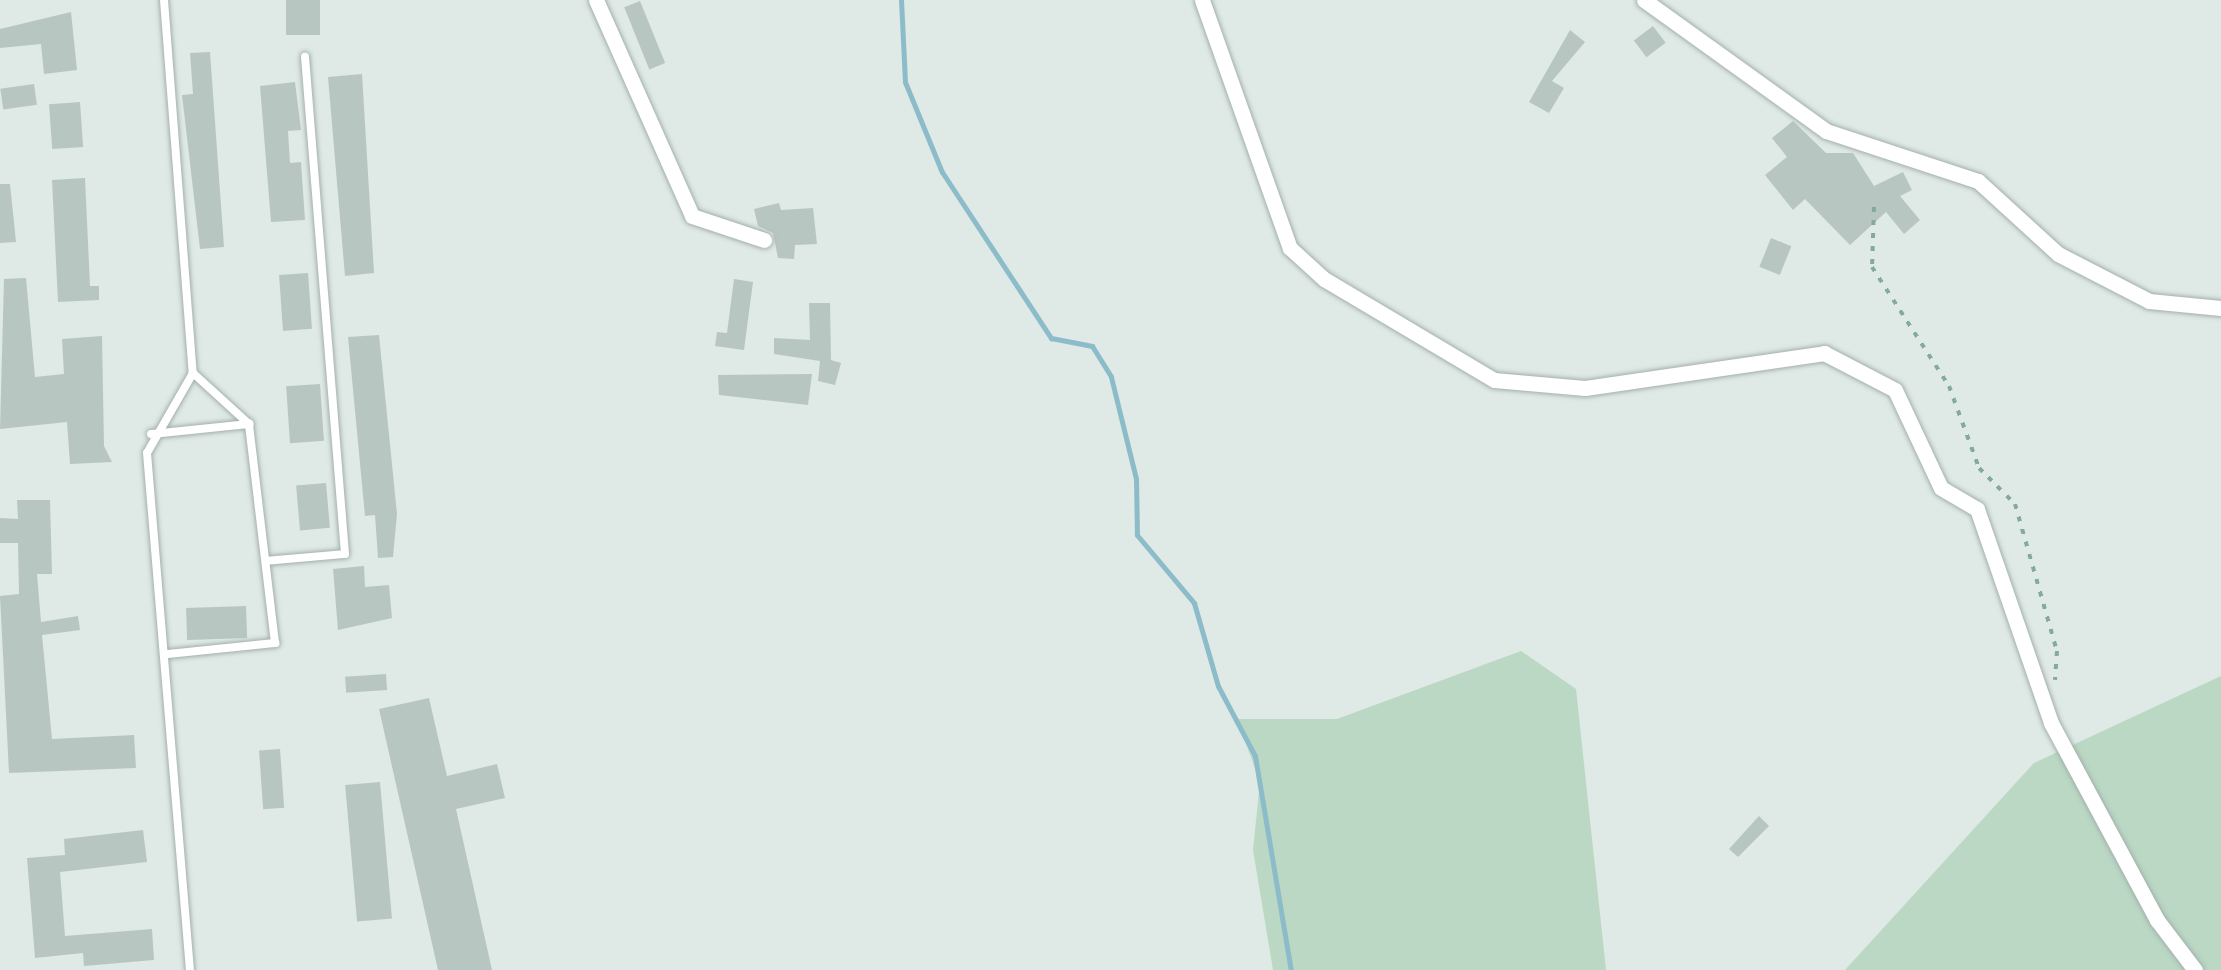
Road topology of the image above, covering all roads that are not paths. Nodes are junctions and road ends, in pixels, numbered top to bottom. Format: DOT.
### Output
graph roads {
  1 [pos="164,0"];
  2 [pos="596,0"];
  3 [pos="1202,0"];
  4 [pos="1644,0"];
  5 [pos="305,57"];
  6 [pos="764,240"];
  7 [pos="2221,308"];
  8 [pos="193,373"];
  9 [pos="249,424"];
  10 [pos="151,434"];
  11 [pos="266,561"];
  12 [pos="167,654"];
  13 [pos="190,970"];
  14 [pos="2195,970"];
  1 -- 8 [label="lane"];
  2 -- 6 [label="street"];
  3 -- 14 [label="street"];
  4 -- 7 [label="street"];
  5 -- 11 [label="lane"];
  8 -- 9 [label="lane"];
  8 -- 10 [label="lane"];
  9 -- 10 [label="lane"];
  9 -- 11 [label="lane"];
  10 -- 12 [label="lane"];
  11 -- 12 [label="lane"];
  12 -- 13 [label="lane"];
}
